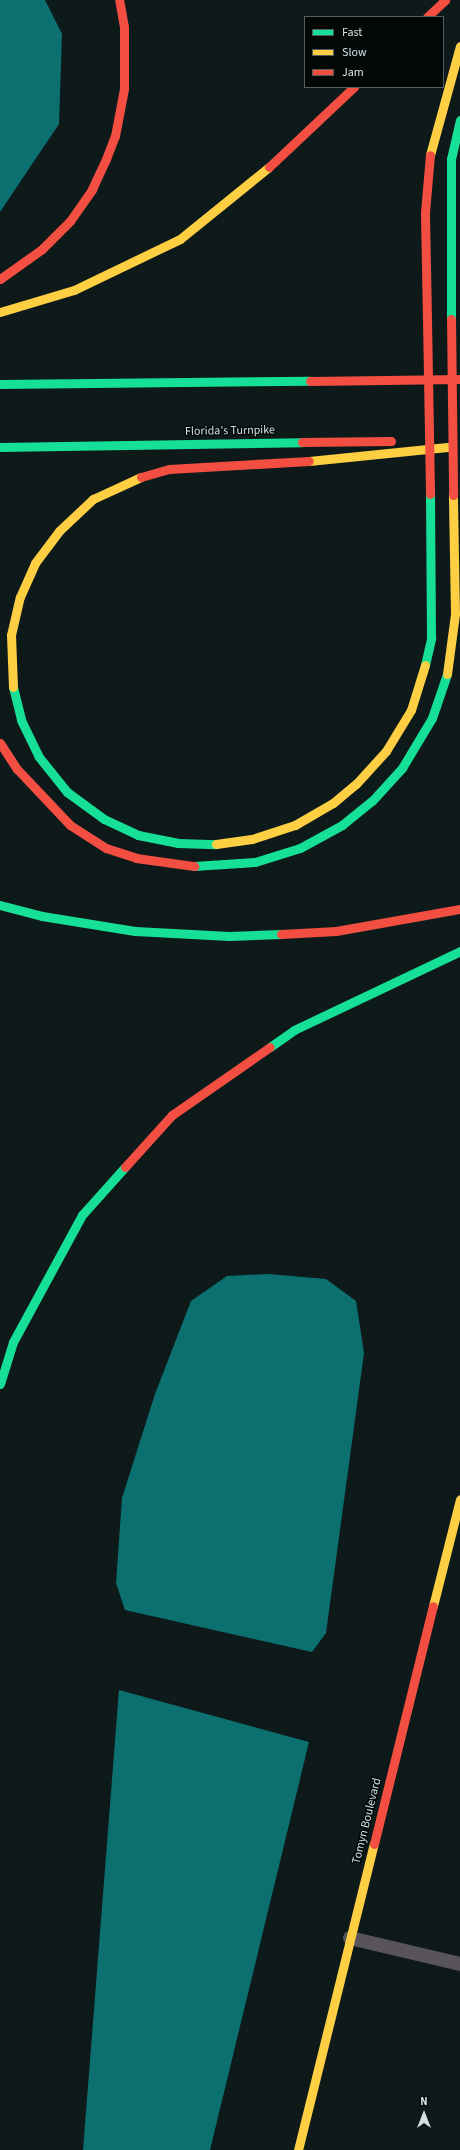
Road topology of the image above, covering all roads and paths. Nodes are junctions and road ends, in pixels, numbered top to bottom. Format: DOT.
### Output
graph roads {
  1 [pos="119,0"];
  2 [pos="445,0"];
  3 [pos="428,16"];
  4 [pos="460,46"];
  5 [pos="353,88"];
  6 [pos="460,120"];
  7 [pos="0,279"];
  8 [pos="0,312"];
  9 [pos="460,379"];
  10 [pos="0,384"];
  11 [pos="460,440"];
  12 [pos="0,446"];
  13 [pos="460,446"];
  14 [pos="0,743"];
  15 [pos="0,905"];
  16 [pos="460,910"];
  17 [pos="460,951"];
  18 [pos="0,1384"];
  19 [pos="460,1499"];
  20 [pos="350,1938"];
  21 [pos="460,1964"];
  22 [pos="298,2150"];
  1 -- 7 [label="main road"];
  2 -- 3 [label="main road"];
  4 -- 13 [label="main road, bridge"];
  5 -- 8 [label="main road"];
  6 -- 14 [label="main road, bridge"];
  9 -- 10 [label="main road"];
  11 -- 12 [label="main road, Florida's Turnpike"];
  15 -- 16 [label="main road"];
  17 -- 18 [label="main road"];
  19 -- 20 [label="main road, Tomyn Boulevard"];
  20 -- 21 [label="street"];
  20 -- 22 [label="main road, Tomyn Boulevard"];
}
